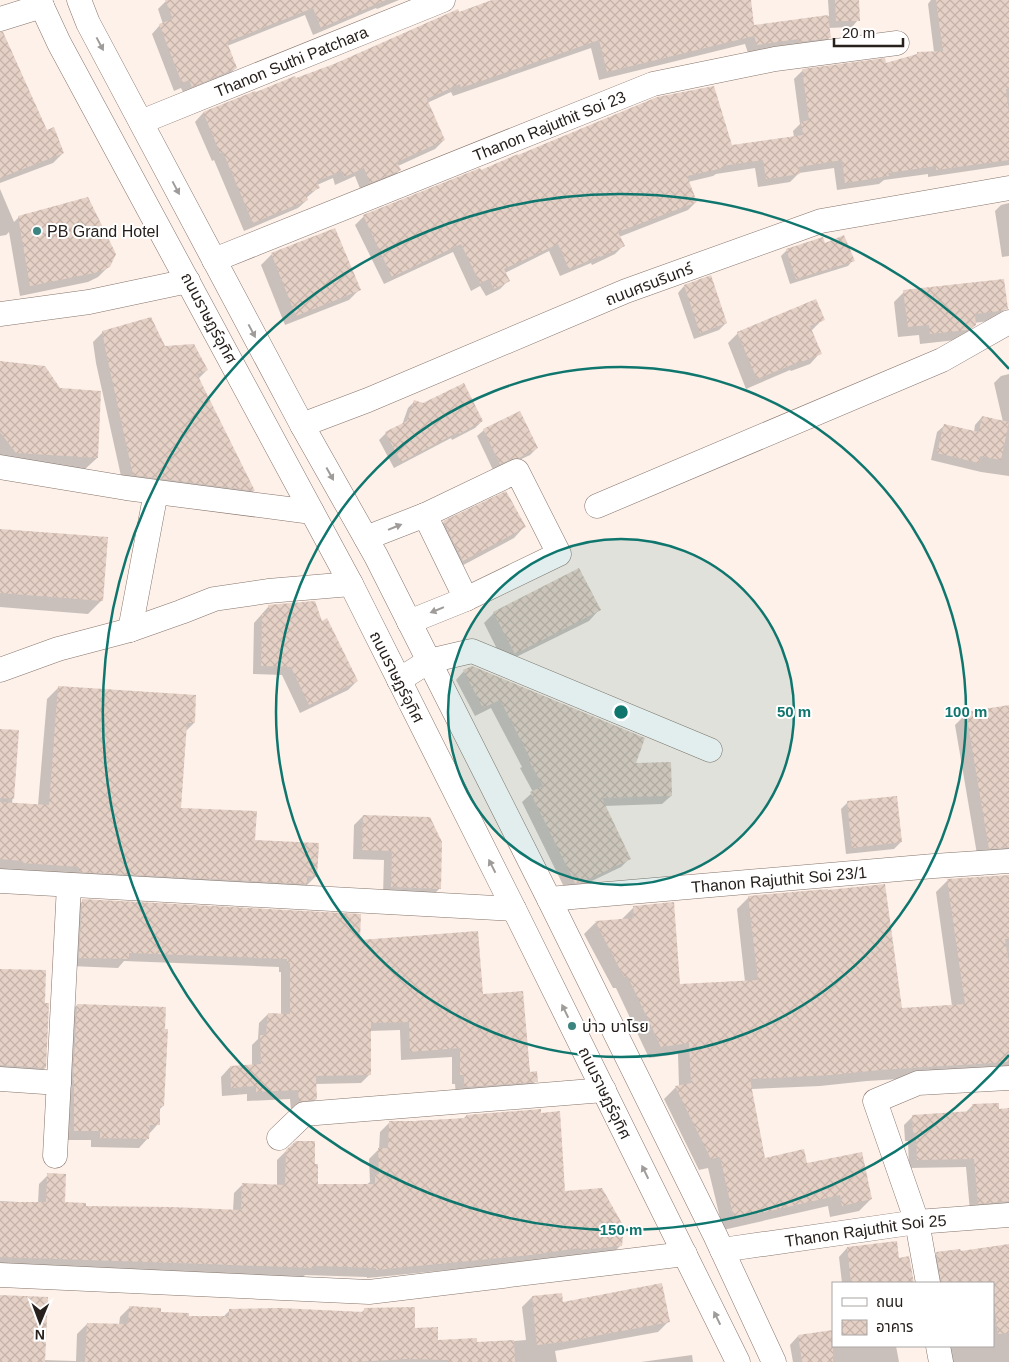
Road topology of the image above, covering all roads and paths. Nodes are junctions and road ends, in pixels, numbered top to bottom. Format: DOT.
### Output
graph roads {
  1 [pos="79,0"];
  2 [pos="443,0"];
  3 [pos="41,3"];
  4 [pos="0,19"];
  5 [pos="897,43"];
  6 [pos="141,122"];
  7 [pos="1009,188"];
  8 [pos="214,260"];
  9 [pos="188,281"];
  10 [pos="0,314"];
  11 [pos="1009,322"];
  12 [pos="302,425"];
  13 [pos="0,468"];
  14 [pos="156,492"];
  15 [pos="597,506"];
  16 [pos="312,512"];
  17 [pos="425,515"];
  18 [pos="366,538"];
  19 [pos="351,584"];
  20 [pos="466,599"];
  21 [pos="409,622"];
  22 [pos="130,630"];
  23 [pos="428,661"];
  24 [pos="1,667"];
  25 [pos="399,680"];
  26 [pos="710,750"];
  27 [pos="1009,861"];
  28 [pos="0,881"];
  29 [pos="69,885"];
  30 [pos="549,899"];
  31 [pos="514,909"];
  32 [pos="1009,1078"];
  33 [pos="0,1079"];
  34 [pos="59,1084"];
  35 [pos="604,1090"];
  36 [pos="279,1138"];
  37 [pos="55,1156"];
  38 [pos="1009,1215"];
  39 [pos="917,1222"];
  40 [pos="722,1250"];
  41 [pos="685,1254"];
  42 [pos="0,1275"];
  43 [pos="928,1282"];
  44 [pos="938,1347"];
  45 [pos="738,1362"];
  46 [pos="774,1362"];
  47 [pos="941,1362"];
  1 -- 6 [label="street, ถนนราษฏร์อุทิศ, one-way"];
  2 -- 6 [label="street, Thanon Suthi Patchara"];
  3 -- 4 [label="street"];
  3 -- 9 [label="street, ถนนราษฏร์อุทิศ"];
  5 -- 8 [label="street, Thanon Rajuthit Soi 23"];
  6 -- 8 [label="street, ถนนราษฏร์อุทิศ, one-way"];
  7 -- 12 [label="street, ถนนศรนรินทร์"];
  8 -- 12 [label="street, ถนนราษฏร์อุทิศ, one-way"];
  9 -- 10 [label="street"];
  9 -- 16 [label="street, ถนนราษฏร์อุทิศ"];
  11 -- 15 [label="street"];
  12 -- 18 [label="street, ถนนราษฏร์อุทิศ, one-way"];
  13 -- 14 [label="street"];
  14 -- 16 [label="street"];
  14 -- 22 [label="street"];
  16 -- 19 [label="street, ถนนราษฏร์อุทิศ"];
  18 -- 17 [label="street, one-way"];
  17 -- 20 [label="street"];
  17 -- 20 [label="street"];
  18 -- 21 [label="street, ถนนราษฏร์อุทิศ"];
  19 -- 22 [label="street"];
  19 -- 25 [label="street, ถนนราษฏร์อุทิศ"];
  20 -- 21 [label="street, one-way"];
  21 -- 23 [label="street, ถนนราษฏร์อุทิศ"];
  22 -- 24 [label="street"];
  23 -- 25 [label="street"];
  23 -- 26 [label="street"];
  23 -- 30 [label="street, ถนนราษฏร์อุทิศ"];
  31 -- 25 [label="street, ถนนราษฏร์อุทิศ, one-way"];
  27 -- 30 [label="street, Thanon Rajuthit Soi 23/1"];
  28 -- 29 [label="street"];
  29 -- 31 [label="street"];
  29 -- 34 [label="street"];
  30 -- 40 [label="street, ถนนราษฏร์อุทิศ"];
  35 -- 31 [label="street, ถนนราษฏร์อุทิศ, one-way"];
  32 -- 39 [label="street"];
  33 -- 34 [label="street"];
  34 -- 37 [label="street"];
  35 -- 36 [label="street"];
  41 -- 35 [label="street, ถนนราษฏร์อุทิศ, one-way"];
  38 -- 39 [label="street, Thanon Rajuthit Soi 25"];
  39 -- 40 [label="street, Thanon Rajuthit Soi 25"];
  39 -- 43 [label="street"];
  40 -- 46 [label="street, ถนนราษฏร์อุทิศ"];
  41 -- 42 [label="street"];
  45 -- 41 [label="street, ถนนราษฏร์อุทิศ, one-way"];
  44 -- 47 [label="street"];
}
